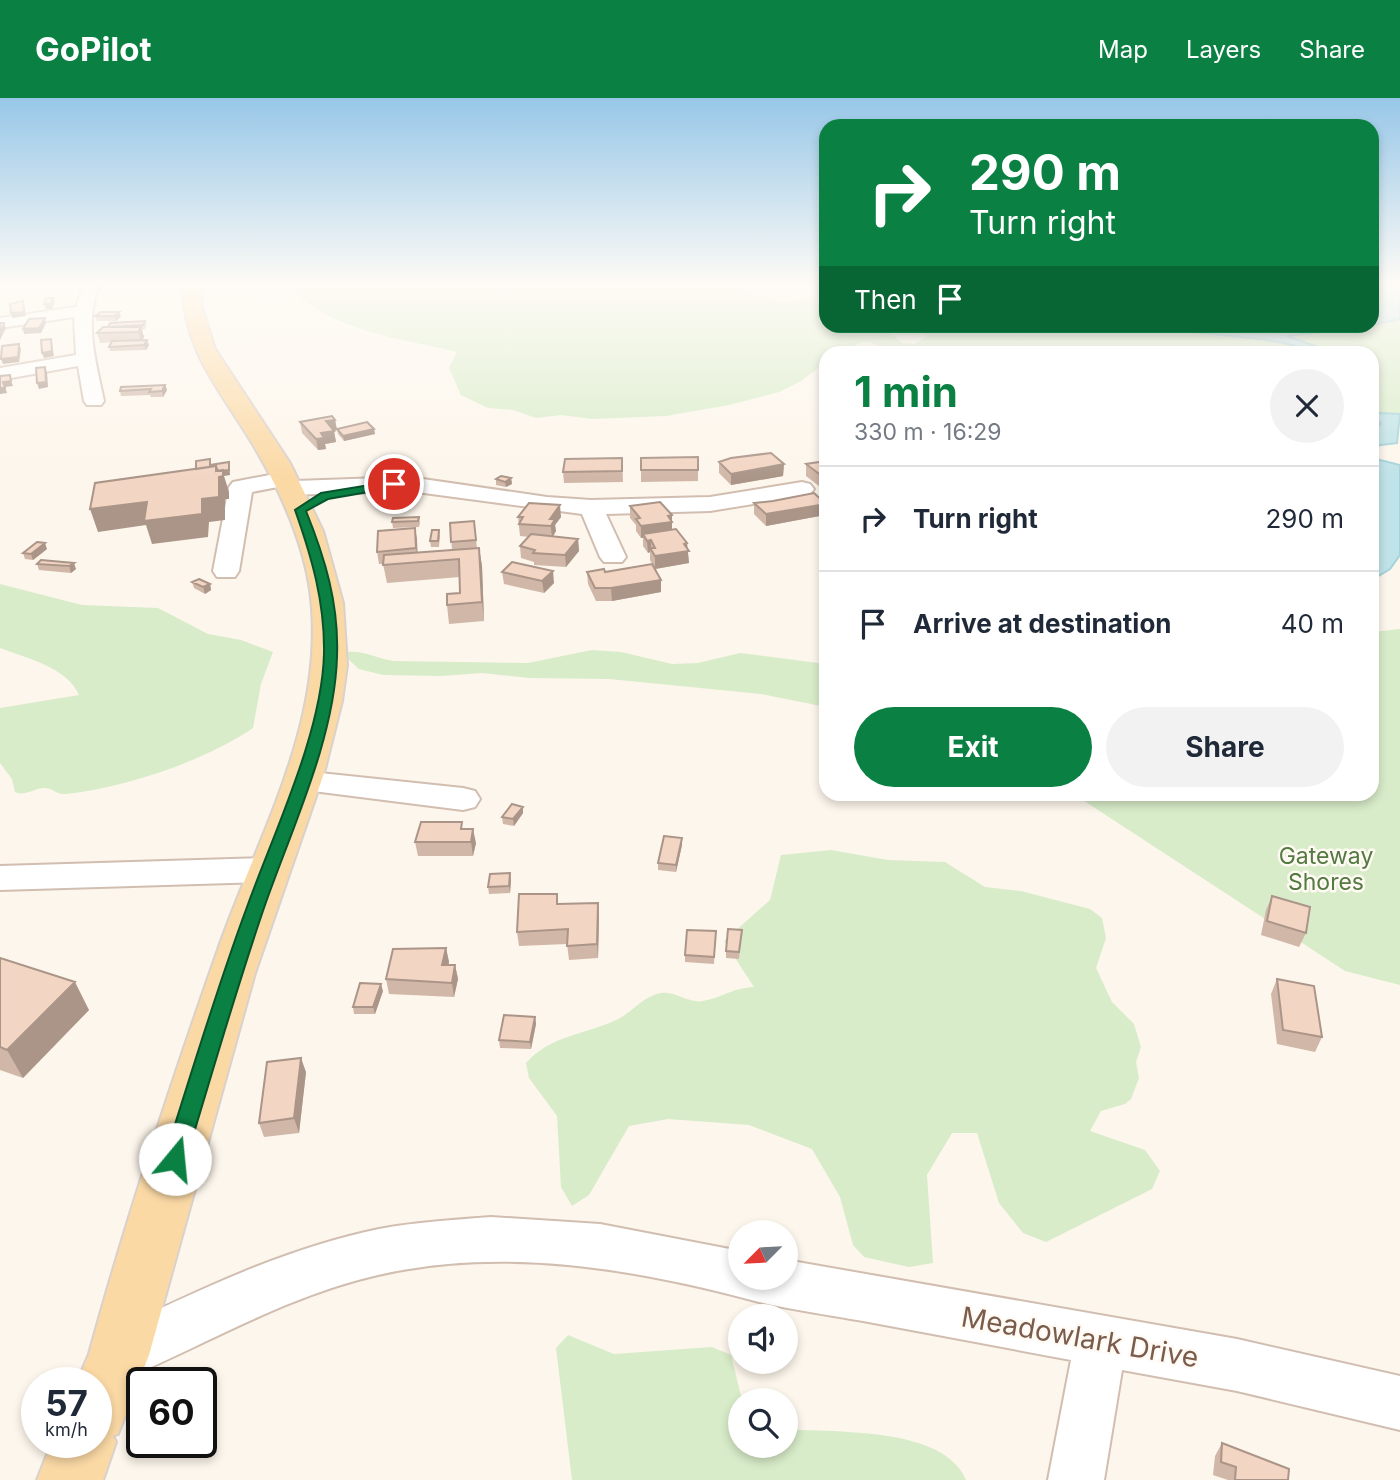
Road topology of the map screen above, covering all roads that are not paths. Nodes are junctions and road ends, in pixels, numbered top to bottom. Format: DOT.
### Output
graph roads {
  1 [pos="87,349"];
  2 [pos="204,349"];
  3 [pos="88,359"];
  4 [pos="0,374"];
  5 [pos="94,401"];
  6 [pos="802,489"];
  7 [pos="291,492"];
  8 [pos="591,507"];
  9 [pos="613,557"];
  10 [pos="226,570"];
  11 [pos="301,781"];
  12 [pos="463,799"];
  13 [pos="268,870"];
  14 [pos="0,878"];
  15 [pos="728,1272"];
  16 [pos="798,1285"];
  17 [pos="1101,1341"];
  18 [pos="119,1355"];
  19 [pos="112,1372"];
  20 [pos="1400,1403"];
  21 [pos="79,1458"];
  22 [pos="70,1480"];
  23 [pos="1076,1480"];
  1 -- 3 [label="street"];
  2 -- 7 [label="main road"];
  3 -- 4 [label="street"];
  3 -- 5 [label="street"];
  6 -- 8 [label="street"];
  7 -- 8 [label="street"];
  7 -- 10 [label="street"];
  7 -- 11 [label="main road"];
  8 -- 9 [label="street"];
  11 -- 12 [label="street"];
  11 -- 13 [label="main road"];
  13 -- 14 [label="street"];
  13 -- 18 [label="main road"];
  15 -- 18 [label="street"];
  16 -- 17 [label="street, Meadowlark Drive"];
  17 -- 20 [label="street, Meadowlark Drive"];
  17 -- 23 [label="street"];
  18 -- 19 [label="main road"];
  21 -- 22 [label="main road"];
}
